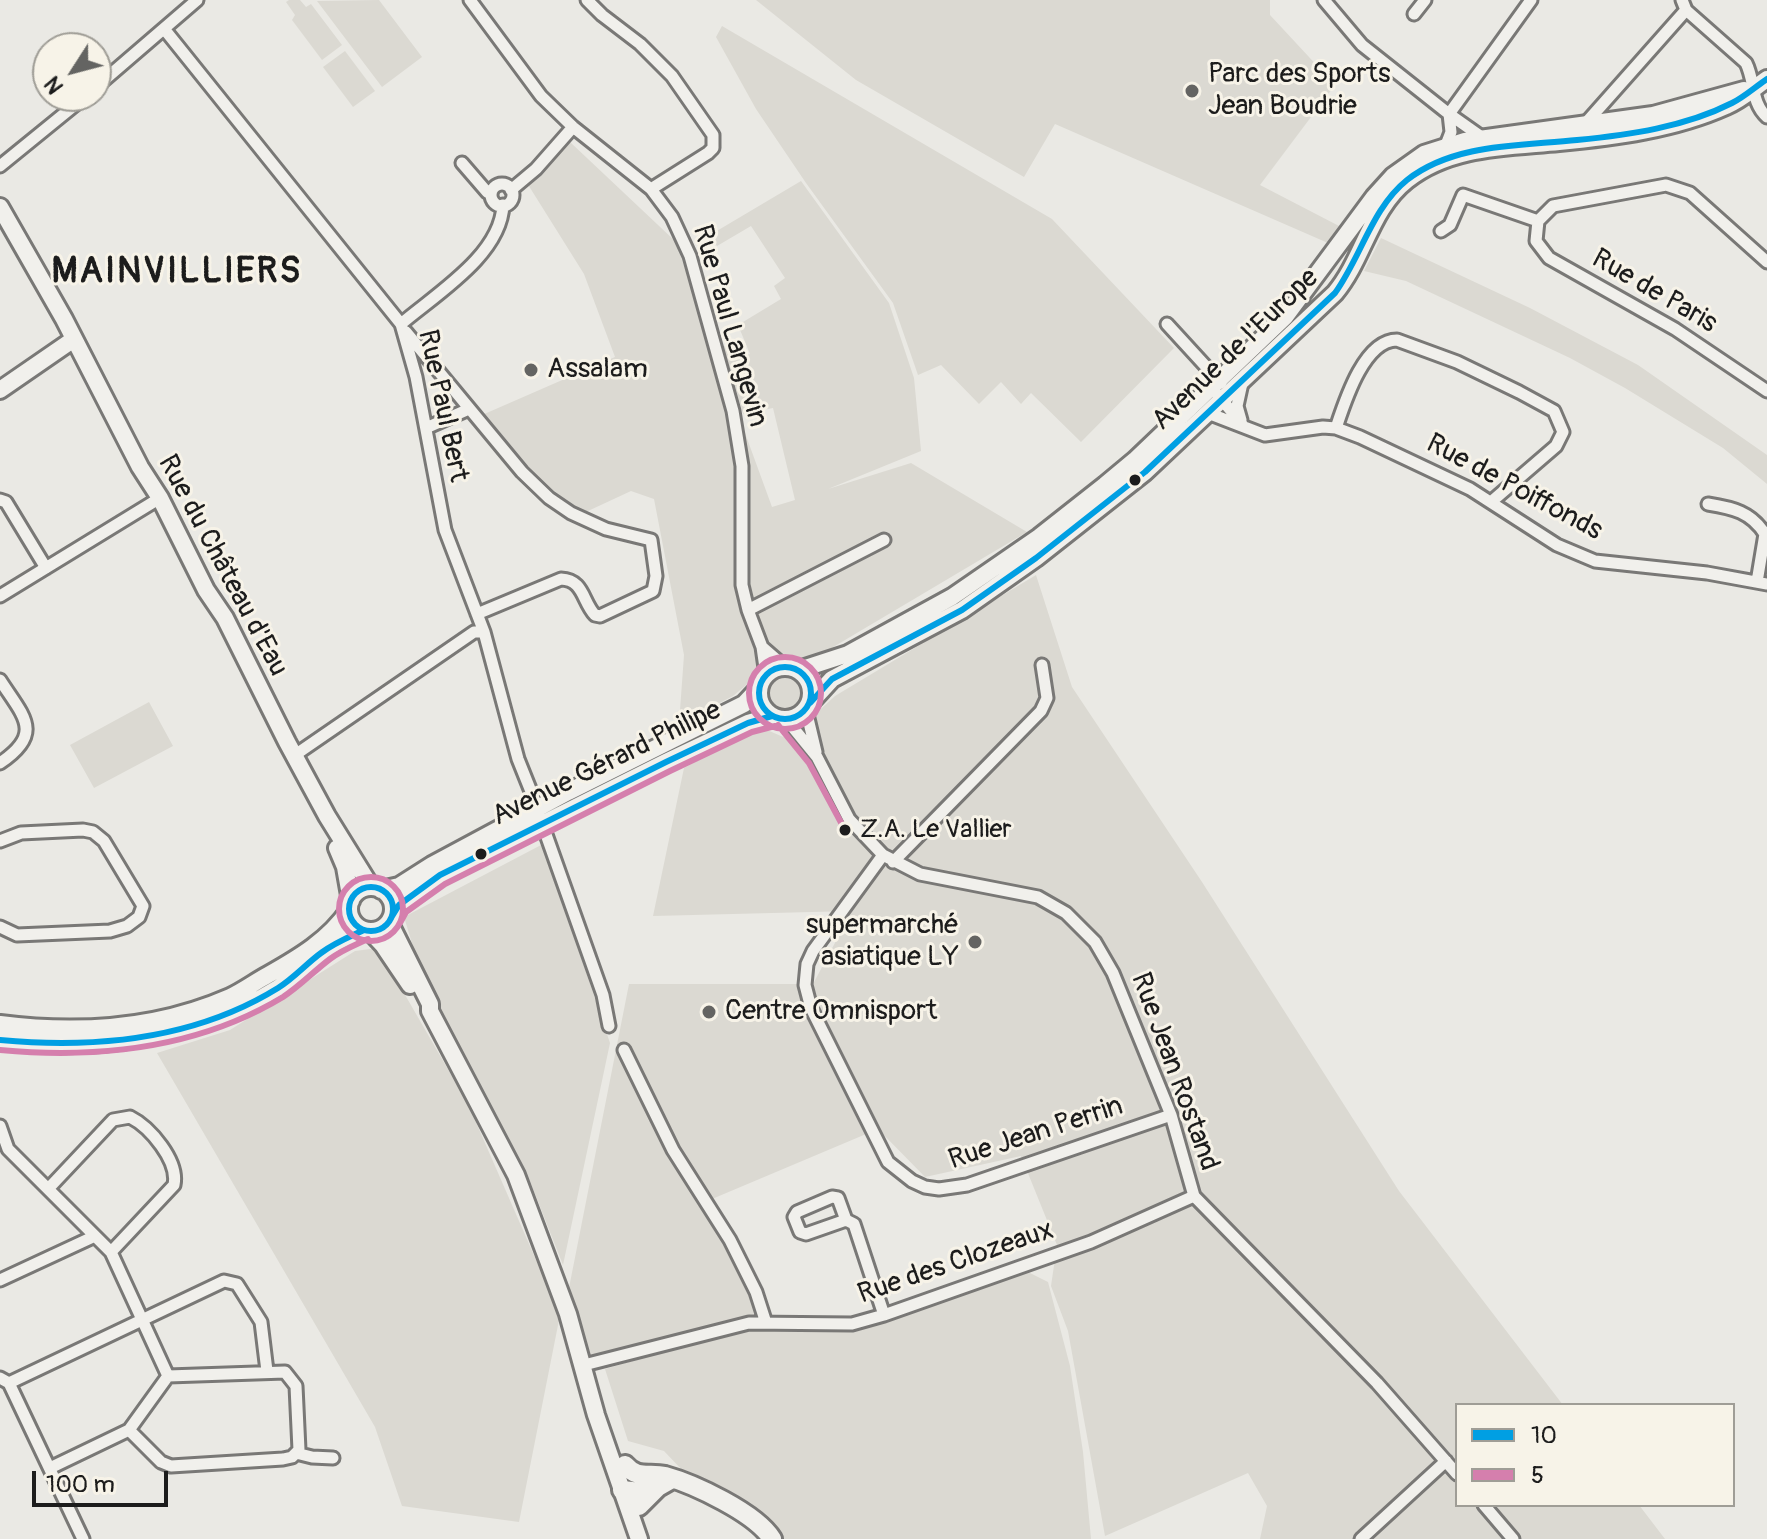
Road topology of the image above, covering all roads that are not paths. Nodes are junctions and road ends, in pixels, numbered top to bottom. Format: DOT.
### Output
graph roads {
  1 [pos="197,0"];
  2 [pos="470,0"];
  3 [pos="587,0"];
  4 [pos="1324,0"];
  5 [pos="1425,0"];
  6 [pos="1531,0"];
  7 [pos="1684,5"];
  8 [pos="1414,14"];
  9 [pos="165,30"];
  10 [pos="112,74"];
  11 [pos="1767,79"];
  12 [pos="1759,88"];
  13 [pos="66,112"];
  14 [pos="1449,114"];
  15 [pos="1767,117"];
  16 [pos="1585,124"];
  17 [pos="573,127"];
  18 [pos="1484,138"];
  19 [pos="1446,145"];
  20 [pos="462,163"];
  21 [pos="0,166"];
  22 [pos="651,189"];
  23 [pos="511,190"];
  24 [pos="491,194"];
  25 [pos="503,205"];
  26 [pos="0,207"];
  27 [pos="1538,221"];
  28 [pos="1441,231"];
  29 [pos="1767,262"];
  30 [pos="1167,324"];
  31 [pos="402,326"];
  32 [pos="74,339"];
  33 [pos="434,365"];
  34 [pos="416,377"];
  35 [pos="1243,379"];
  36 [pos="0,390"];
  37 [pos="1220,390"];
  38 [pos="1767,391"];
  39 [pos="469,409"];
  40 [pos="1208,413"];
  41 [pos="1245,427"];
  42 [pos="426,428"];
  43 [pos="1336,428"];
  44 [pos="160,498"];
  45 [pos="0,500"];
  46 [pos="1491,502"];
  47 [pos="1708,504"];
  48 [pos="884,540"];
  49 [pos="46,568"];
  50 [pos="1762,583"];
  51 [pos="0,596"];
  52 [pos="748,610"];
  53 [pos="477,614"];
  54 [pos="484,632"];
  55 [pos="762,647"];
  56 [pos="1042,665"];
  57 [pos="792,668"];
  58 [pos="0,680"];
  59 [pos="762,681"];
  60 [pos="808,706"];
  61 [pos="779,718"];
  62 [pos="295,755"];
  63 [pos="817,757"];
  64 [pos="0,763"];
  65 [pos="538,809"];
  66 [pos="327,816"];
  67 [pos="543,826"];
  68 [pos="0,841"];
  69 [pos="888,858"];
  70 [pos="376,889"];
  71 [pos="350,905"];
  72 [pos="390,920"];
  73 [pos="0,927"];
  74 [pos="367,931"];
  75 [pos="430,1011"];
  76 [pos="0,1024"];
  77 [pos="609,1026"];
  78 [pos="0,1040"];
  79 [pos="624,1050"];
  80 [pos="1171,1115"];
  81 [pos="0,1126"];
  82 [pos="4,1153"];
  83 [pos="48,1189"];
  84 [pos="1194,1196"];
  85 [pos="846,1220"];
  86 [pos="95,1236"];
  87 [pos="111,1252"];
  88 [pos="0,1280"];
  89 [pos="884,1315"];
  90 [pos="141,1319"];
  91 [pos="766,1323"];
  92 [pos="584,1365"];
  93 [pos="267,1371"];
  94 [pos="168,1376"];
  95 [pos="4,1380"];
  96 [pos="129,1430"];
  97 [pos="296,1453"];
  98 [pos="333,1458"];
  99 [pos="1446,1461"];
  100 [pos="50,1468"];
  101 [pos="1455,1472"];
  102 [pos="635,1486"];
  103 [pos="1486,1507"];
  104 [pos="83,1539"];
  105 [pos="639,1539"];
  106 [pos="649,1539"];
  107 [pos="772,1539"];
  108 [pos="1361,1539"];
  109 [pos="1513,1539"];
  1 -- 9 [label="street"];
  2 -- 17 [label="street, Rue Paul Langevin"];
  3 -- 22 [label="street"];
  4 -- 14 [label="street"];
  5 -- 8 [label="street"];
  6 -- 14 [label="street"];
  7 -- 12 [label="street"];
  7 -- 16 [label="street"];
  9 -- 10 [label="street"];
  9 -- 31 [label="street, Rue Paul Bert"];
  11 -- 12 [label="main road, Avenue de l'Europe"];
  12 -- 15 [label="street"];
  12 -- 16 [label="main road, Avenue de l'Europe"];
  12 -- 35 [label="main road, Avenue de l'Europe"];
  13 -- 21 [label="street"];
  14 -- 18 [label="street"];
  14 -- 19 [label="street"];
  16 -- 18 [label="main road, Avenue de l'Europe"];
  17 -- 22 [label="street, Rue Paul Langevin"];
  17 -- 23 [label="street"];
  18 -- 19 [label="main road, Avenue de l'Europe"];
  19 -- 37 [label="main road, Avenue de l'Europe"];
  20 -- 24 [label="street"];
  22 -- 52 [label="street, Rue Paul Langevin"];
  23 -- 24 [label="street"];
  23 -- 25 [label="street"];
  24 -- 25 [label="street"];
  25 -- 31 [label="street"];
  26 -- 32 [label="main road, Rue du Château d'Eau"];
  27 -- 28 [label="street"];
  27 -- 29 [label="street"];
  27 -- 38 [label="street, Rue de Paris"];
  30 -- 37 [label="street"];
  31 -- 33 [label="street"];
  31 -- 34 [label="street, Rue Paul Bert"];
  32 -- 36 [label="main road"];
  32 -- 44 [label="main road, Rue du Château d'Eau"];
  33 -- 34 [label="street"];
  33 -- 39 [label="street"];
  34 -- 42 [label="street, Rue Paul Bert"];
  35 -- 37 [label="main road, Avenue de l'Europe"];
  35 -- 41 [label="street"];
  37 -- 40 [label="main road, Avenue de l'Europe"];
  37 -- 41 [label="street"];
  37 -- 57 [label="main road, Avenue de l'Europe"];
  39 -- 42 [label="street"];
  39 -- 53 [label="street"];
  40 -- 41 [label="street, Rue de Poiffonds"];
  40 -- 60 [label="main road, Avenue de l'Europe"];
  41 -- 43 [label="street, Rue de Poiffonds"];
  42 -- 53 [label="street, Rue Paul Bert"];
  43 -- 46 [label="street, Rue de Poiffonds"];
  43 -- 46 [label="street"];
  44 -- 49 [label="street"];
  44 -- 62 [label="main road, Rue du Château d'Eau"];
  45 -- 49 [label="street"];
  46 -- 50 [label="street, Rue de Poiffonds"];
  47 -- 50 [label="street"];
  48 -- 52 [label="street"];
  49 -- 51 [label="street"];
  52 -- 55 [label="street, Rue Paul Langevin"];
  53 -- 54 [label="street, Rue Paul Bert"];
  54 -- 62 [label="street"];
  54 -- 65 [label="street, Rue Paul Bert"];
  55 -- 57 [label="street, Rue Paul Langevin"];
  55 -- 59 [label="street, Rue Paul Langevin"];
  56 -- 69 [label="street, Rue Jean Perrin"];
  57 -- 59 [label="main road"];
  57 -- 60 [label="main road"];
  58 -- 64 [label="street"];
  59 -- 61 [label="main road"];
  59 -- 65 [label="main road, Avenue Gérard Philipe"];
  60 -- 61 [label="main road"];
  60 -- 63 [label="street, Rue Jean Rostand"];
  61 -- 63 [label="street, Rue Jean Rostand"];
  61 -- 67 [label="main road, Avenue Gérard Philipe"];
  62 -- 66 [label="main road, Rue du Château d'Eau"];
  63 -- 69 [label="street, Rue Jean Rostand"];
  65 -- 70 [label="main road, Avenue Gérard Philipe"];
  66 -- 70 [label="main road, Rue du Château d'Eau"];
  66 -- 71 [label="main road, Rue du Château d'Eau"];
  67 -- 72 [label="main road, Avenue Gérard Philipe"];
  67 -- 77 [label="street"];
  68 -- 73 [label="street"];
  69 -- 80 [label="street, Rue Jean Rostand"];
  69 -- 80 [label="street, Rue Jean Perrin"];
  70 -- 71 [label="main road"];
  70 -- 72 [label="main road"];
  71 -- 74 [label="main road"];
  71 -- 76 [label="main road"];
  72 -- 74 [label="main road"];
  72 -- 75 [label="main road"];
  74 -- 75 [label="main road"];
  74 -- 78 [label="main road"];
  75 -- 92 [label="main road"];
  79 -- 91 [label="street"];
  80 -- 84 [label="street, Rue Jean Rostand"];
  81 -- 82 [label="street"];
  82 -- 83 [label="street"];
  83 -- 86 [label="street"];
  83 -- 87 [label="street"];
  84 -- 89 [label="street, Rue des Clozeaux"];
  84 -- 99 [label="street, Rue Jean Rostand"];
  85 -- 89 [label="street"];
  86 -- 87 [label="street"];
  86 -- 88 [label="street"];
  87 -- 90 [label="street"];
  89 -- 91 [label="street, Rue des Clozeaux"];
  90 -- 93 [label="street"];
  90 -- 94 [label="street"];
  90 -- 95 [label="street"];
  91 -- 92 [label="street, Rue des Clozeaux"];
  92 -- 102 [label="main road"];
  92 -- 102 [label="main road"];
  93 -- 94 [label="street"];
  93 -- 97 [label="street"];
  94 -- 96 [label="street"];
  95 -- 100 [label="street"];
  96 -- 97 [label="street"];
  96 -- 100 [label="street"];
  97 -- 98 [label="street"];
  99 -- 101 [label="street, Rue Jean Rostand"];
  99 -- 108 [label="street"];
  100 -- 104 [label="street"];
  102 -- 105 [label="main road"];
  102 -- 106 [label="main road"];
  102 -- 107 [label="main road"];
  103 -- 109 [label="street"];
}
